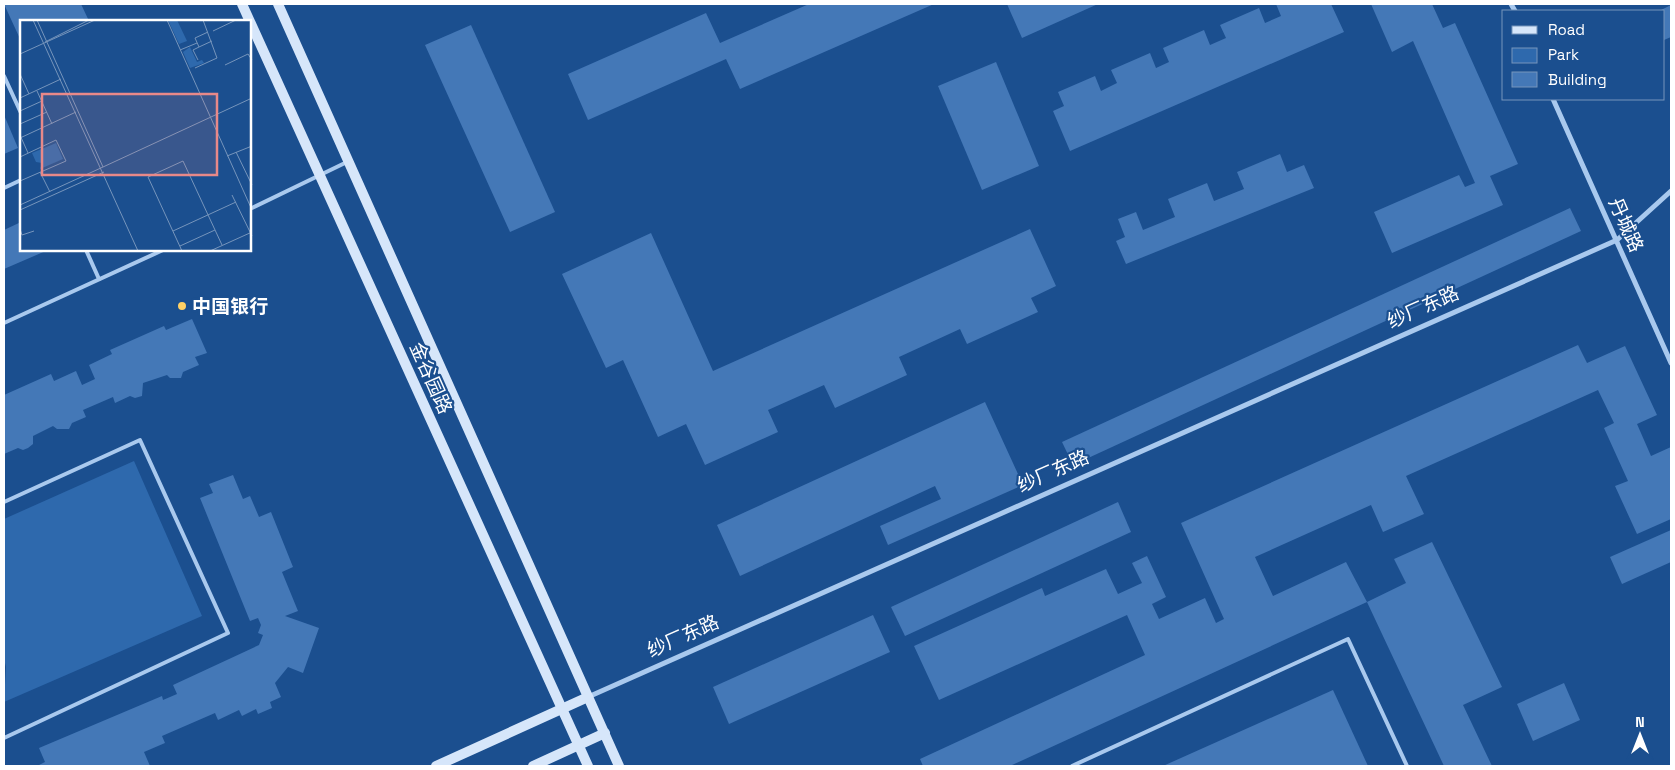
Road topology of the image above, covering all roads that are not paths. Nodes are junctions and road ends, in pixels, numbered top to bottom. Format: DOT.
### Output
graph roads {
  1 [pos="242,4"];
  2 [pos="278,4"];
  3 [pos="249,20"];
  4 [pos="251,24"];
  5 [pos="4,76"];
  6 [pos="1554,100"];
  7 [pos="20,111"];
  8 [pos="349,161"];
  9 [pos="320,175"];
  10 [pos="20,180"];
  11 [pos="4,188"];
  12 [pos="1671,190"];
  13 [pos="251,209"];
  14 [pos="1616,240"];
  15 [pos="86,251"];
  16 [pos="160,251"];
  17 [pos="100,279"];
  18 [pos="4,323"];
  19 [pos="1671,363"];
  20 [pos="4,502"];
  21 [pos="588,697"];
  22 [pos="562,708"];
  23 [pos="605,734"];
  24 [pos="4,738"];
  25 [pos="579,745"];
  26 [pos="436,766"];
  27 [pos="533,766"];
  28 [pos="588,766"];
  29 [pos="619,766"];
  30 [pos="1072,766"];
  31 [pos="1407,766"];
  1 -- 3 [label="main road, 金谷园路"];
  2 -- 8 [label="main road, 金谷园路"];
  4 -- 9 [label="main road, 金谷园路"];
  5 -- 7 [label="lane"];
  6 -- 14 [label="street, 丹城路"];
  8 -- 9 [label="lane"];
  8 -- 21 [label="main road, 金谷园路"];
  9 -- 13 [label="lane"];
  9 -- 22 [label="main road, 金谷园路"];
  10 -- 11 [label="lane"];
  12 -- 14 [label="street, 纱厂东路"];
  14 -- 19 [label="street, 丹城路"];
  14 -- 21 [label="street, 纱厂东路"];
  15 -- 17 [label="lane"];
  16 -- 17 [label="lane"];
  17 -- 18 [label="lane"];
  20 -- 24 [label="lane"];
  21 -- 22 [label="main road, 纱厂东路"];
  21 -- 23 [label="main road, 金谷园路"];
  22 -- 25 [label="main road, 金谷园路"];
  22 -- 26 [label="main road, 纱厂东路"];
  23 -- 25 [label="main road"];
  23 -- 29 [label="main road, 金谷园路"];
  25 -- 27 [label="main road"];
  25 -- 28 [label="main road, 金谷园路"];
  30 -- 31 [label="lane"];
}
